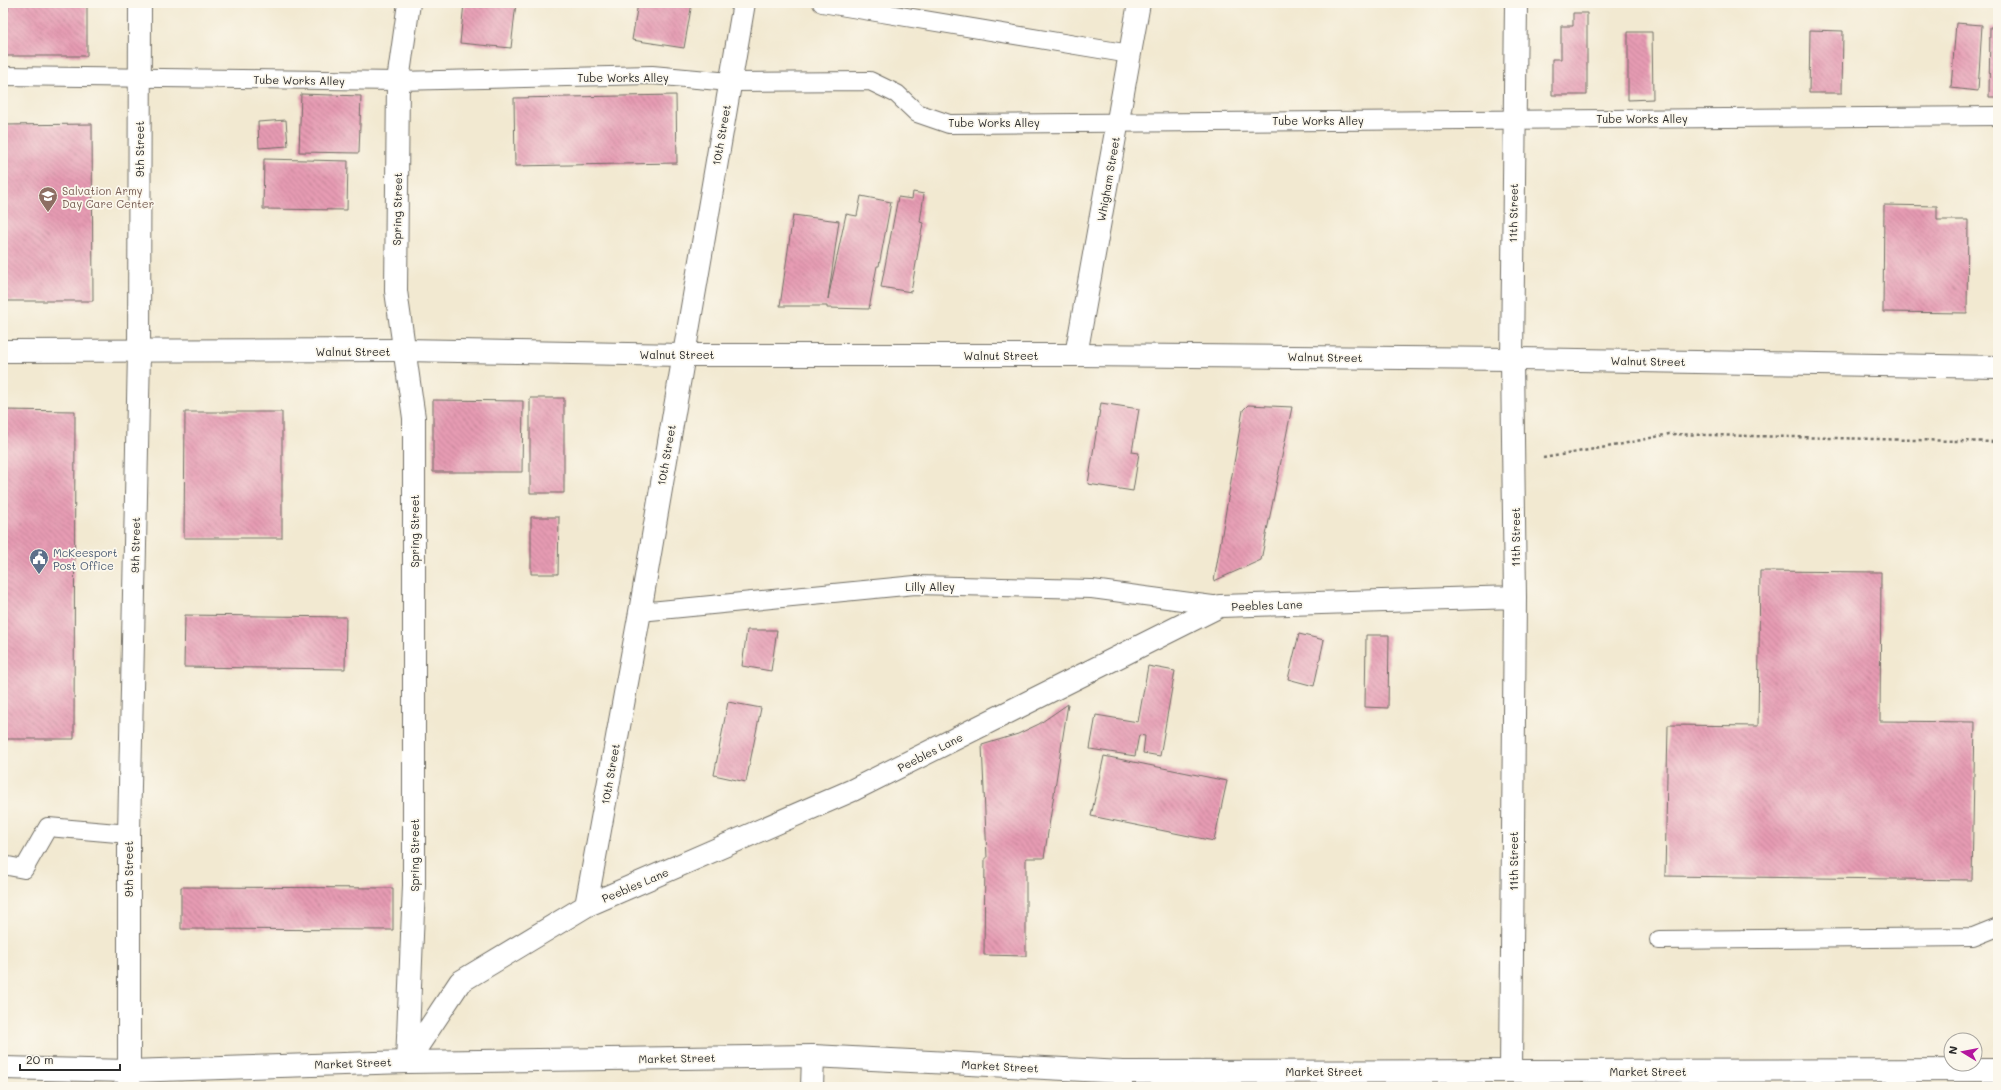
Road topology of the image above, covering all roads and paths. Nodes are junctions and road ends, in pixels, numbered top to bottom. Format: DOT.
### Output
graph roads {
  1 [pos="140,3"];
  2 [pos="409,3"];
  3 [pos="744,3"];
  4 [pos="822,3"];
  5 [pos="1138,3"];
  6 [pos="1516,3"];
  7 [pos="1130,54"];
  8 [pos="3,76"];
  9 [pos="139,78"];
  10 [pos="398,81"];
  11 [pos="730,82"];
  12 [pos="1998,116"];
  13 [pos="1514,118"];
  14 [pos="1118,122"];
  15 [pos="403,350"];
  16 [pos="3,351"];
  17 [pos="139,352"];
  18 [pos="683,355"];
  19 [pos="1076,355"];
  20 [pos="1512,359"];
  21 [pos="1998,367"];
  22 [pos="1998,442"];
  23 [pos="1514,462"];
  24 [pos="1515,597"];
  25 [pos="1220,606"];
  26 [pos="640,612"];
  27 [pos="129,834"];
  28 [pos="3,865"];
  29 [pos="586,906"];
  30 [pos="1998,927"];
  31 [pos="1659,940"];
  32 [pos="813,1056"];
  33 [pos="407,1062"];
  34 [pos="3,1068"];
  35 [pos="1998,1070"];
  36 [pos="1511,1071"];
  37 [pos="129,1079"];
  38 [pos="1123,1079"];
  39 [pos="812,1087"];
  1 -- 9 [label="street, 9th Street"];
  2 -- 10 [label="street, Spring Street"];
  3 -- 11 [label="street, 10th Street"];
  4 -- 7 [label="lane"];
  5 -- 7 [label="street, Whigham Street"];
  6 -- 13 [label="street, 11th Street"];
  7 -- 14 [label="street, Whigham Street"];
  8 -- 9 [label="lane, Tube Works Alley"];
  9 -- 10 [label="lane, Tube Works Alley"];
  9 -- 17 [label="street, 9th Street"];
  10 -- 11 [label="lane, Tube Works Alley"];
  10 -- 15 [label="street, Spring Street"];
  11 -- 14 [label="lane, Tube Works Alley"];
  11 -- 18 [label="street, 10th Street"];
  12 -- 13 [label="lane, Tube Works Alley"];
  13 -- 14 [label="lane, Tube Works Alley"];
  13 -- 20 [label="street, 11th Street"];
  14 -- 19 [label="street, Whigham Street"];
  15 -- 17 [label="street, Walnut Street"];
  15 -- 18 [label="street, Walnut Street"];
  15 -- 33 [label="street, Spring Street"];
  16 -- 17 [label="street, Walnut Street"];
  17 -- 27 [label="street, 9th Street"];
  18 -- 19 [label="street, Walnut Street"];
  18 -- 26 [label="street, 10th Street"];
  19 -- 20 [label="street, Walnut Street"];
  20 -- 21 [label="street, Walnut Street"];
  20 -- 23 [label="street, 11th Street"];
  22 -- 23 [label="path"];
  23 -- 24 [label="street, 11th Street"];
  24 -- 25 [label="street, Peebles Lane"];
  24 -- 36 [label="street, 11th Street"];
  25 -- 26 [label="lane, Lilly Alley"];
  25 -- 29 [label="street, Peebles Lane"];
  26 -- 29 [label="street, 10th Street"];
  27 -- 28 [label="lane"];
  27 -- 37 [label="street, 9th Street"];
  29 -- 33 [label="street, Peebles Lane"];
  30 -- 31 [label="lane"];
  32 -- 33 [label="street, Market Street"];
  32 -- 38 [label="street, Market Street"];
  32 -- 39 [label="street"];
  33 -- 37 [label="street, Market Street"];
  34 -- 37 [label="street, Market Street"];
  35 -- 36 [label="street, Market Street"];
  36 -- 38 [label="street, Market Street"];
}
